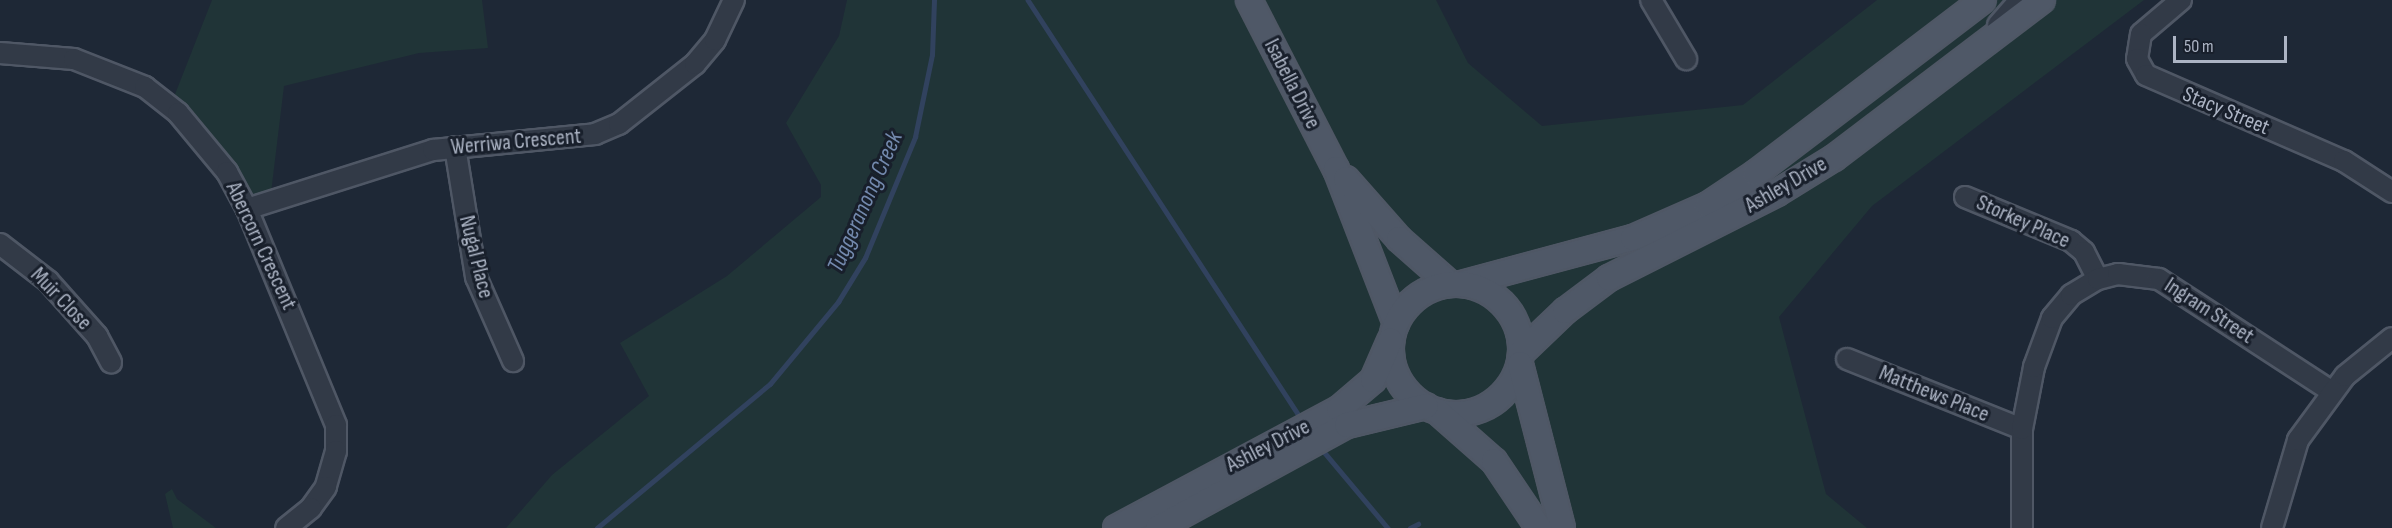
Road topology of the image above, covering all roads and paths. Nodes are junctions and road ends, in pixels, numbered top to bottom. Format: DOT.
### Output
graph roads {
  1 [pos="734,0"];
  2 [pos="1249,0"];
  3 [pos="1651,0"];
  4 [pos="1983,0"];
  5 [pos="2020,0"];
  6 [pos="2042,0"];
  7 [pos="2181,0"];
  8 [pos="1982,42"];
  9 [pos="0,52"];
  10 [pos="1686,59"];
  11 [pos="455,147"];
  12 [pos="1336,169"];
  13 [pos="2392,192"];
  14 [pos="1965,197"];
  15 [pos="247,209"];
  16 [pos="0,244"];
  17 [pos="2098,279"];
  18 [pos="1456,284"];
  19 [pos="1394,330"];
  20 [pos="2392,338"];
  21 [pos="1847,358"];
  22 [pos="1520,359"];
  23 [pos="513,361"];
  24 [pos="111,362"];
  25 [pos="2331,391"];
  26 [pos="1431,408"];
  27 [pos="1343,417"];
  28 [pos="2022,429"];
  29 [pos="1264,458"];
  30 [pos="286,528"];
  31 [pos="1116,528"];
  32 [pos="1158,528"];
  33 [pos="1539,528"];
  34 [pos="1562,528"];
  35 [pos="2022,528"];
  36 [pos="2272,528"];
  1 -- 11 [label="street, Werriwa Crescent"];
  2 -- 12 [label="main road, Isabella Drive"];
  3 -- 10 [label="street"];
  4 -- 18 [label="main road, Ashley Drive"];
  5 -- 8 [label="street"];
  6 -- 8 [label="main road, Ashley Drive"];
  7 -- 13 [label="street, Stacy Street"];
  8 -- 22 [label="main road, Ashley Drive"];
  9 -- 15 [label="street, Abercorn Crescent"];
  11 -- 15 [label="street, Werriwa Crescent"];
  11 -- 23 [label="street, Nugal Place"];
  12 -- 18 [label="main road, Isabella Drive"];
  12 -- 19 [label="main road, Isabella Drive"];
  14 -- 17 [label="street, Storkey Place"];
  15 -- 30 [label="street, Abercorn Crescent"];
  16 -- 24 [label="street, Muir Close"];
  17 -- 25 [label="street, Ingram Street"];
  17 -- 28 [label="street, Ingram Street"];
  18 -- 19 [label="main road"];
  18 -- 22 [label="main road"];
  19 -- 26 [label="main road"];
  19 -- 27 [label="main road, Ashley Drive"];
  20 -- 25 [label="street"];
  21 -- 28 [label="street, Matthews Place"];
  22 -- 26 [label="main road"];
  22 -- 34 [label="main road"];
  25 -- 36 [label="street"];
  26 -- 27 [label="main road, Ashley Drive"];
  26 -- 33 [label="main road"];
  27 -- 29 [label="main road, Ashley Drive"];
  28 -- 35 [label="street, Ingram Street"];
  29 -- 31 [label="main road, Ashley Drive"];
  29 -- 32 [label="main road, Ashley Drive"];
}
